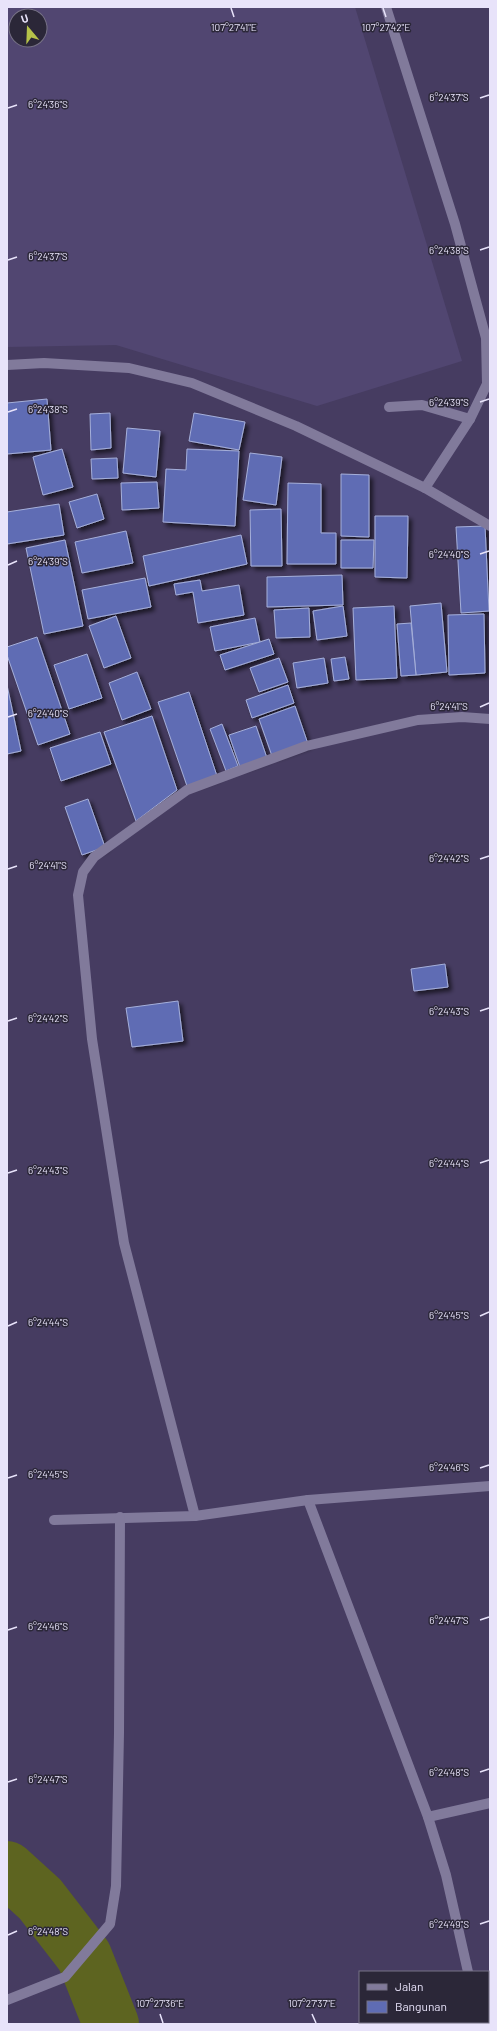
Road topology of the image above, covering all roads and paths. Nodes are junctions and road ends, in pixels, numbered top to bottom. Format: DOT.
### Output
graph roads {
  1 [pos="386,7"];
  2 [pos="7,365"];
  3 [pos="389,407"];
  4 [pos="470,420"];
  5 [pos="425,488"];
  6 [pos="490,526"];
  7 [pos="490,719"];
  8 [pos="490,1486"];
  9 [pos="308,1500"];
  10 [pos="195,1516"];
  11 [pos="120,1517"];
  12 [pos="54,1520"];
  13 [pos="490,1803"];
  14 [pos="428,1817"];
  15 [pos="468,1971"];
  16 [pos="7,2000"];
  1 -- 4 [label="street"];
  2 -- 5 [label="street"];
  3 -- 4 [label="street"];
  4 -- 5 [label="street"];
  5 -- 6 [label="street"];
  7 -- 10 [label="street"];
  8 -- 9 [label="street"];
  9 -- 10 [label="street"];
  9 -- 14 [label="street"];
  10 -- 11 [label="street"];
  11 -- 12 [label="street"];
  11 -- 16 [label="street"];
  13 -- 14 [label="street"];
  14 -- 15 [label="street"];
}
